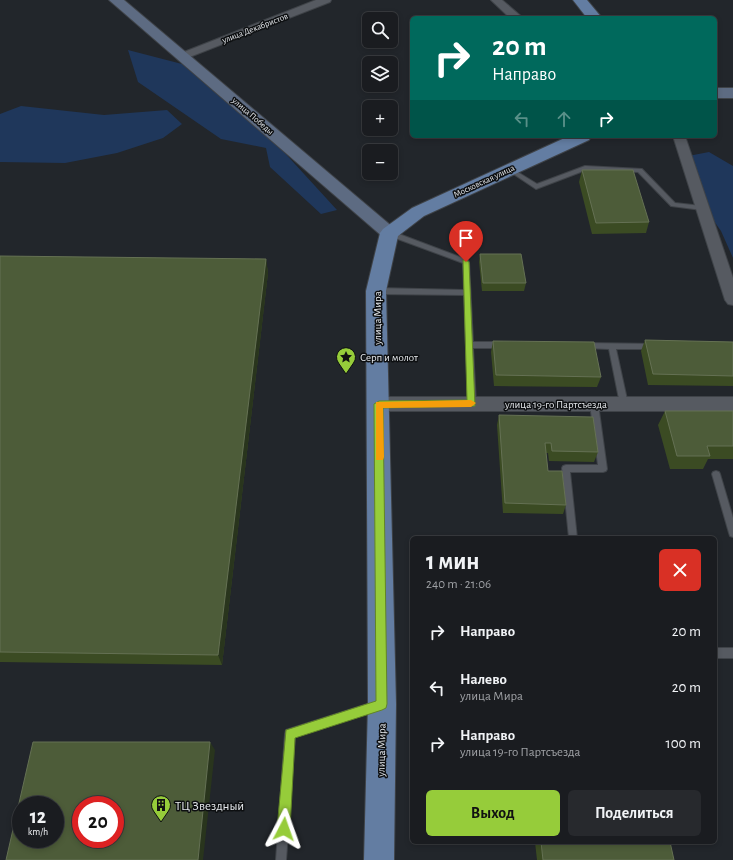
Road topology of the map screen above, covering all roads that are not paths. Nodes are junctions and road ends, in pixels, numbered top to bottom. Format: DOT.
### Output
graph roads {
  1 [pos="116,0"];
  2 [pos="326,0"];
  3 [pos="496,0"];
  4 [pos="580,0"];
  5 [pos="515,16"];
  6 [pos="593,16"];
  7 [pos="183,56"];
  8 [pos="717,93"];
  9 [pos="733,93"];
  10 [pos="579,138"];
  11 [pos="680,138"];
  12 [pos="509,169"];
  13 [pos="702,208"];
  14 [pos="389,233"];
  15 [pos="376,291"];
  16 [pos="467,293"];
  17 [pos="733,300"];
  18 [pos="469,345"];
  19 [pos="509,345"];
  20 [pos="580,346"];
  21 [pos="612,346"];
  22 [pos="665,346"];
  23 [pos="472,403"];
  24 [pos="379,404"];
  25 [pos="594,404"];
  26 [pos="624,404"];
  27 [pos="733,404"];
  28 [pos="716,474"];
  29 [pos="733,533"];
  30 [pos="573,536"];
  31 [pos="717,653"];
  32 [pos="733,653"];
  33 [pos="382,704"];
  34 [pos="281,860"];
  35 [pos="379,860"];
  1 -- 7 [label="street, улица Победы"];
  2 -- 7 [label="street, улица Декабристов"];
  3 -- 5 [label="street"];
  4 -- 6 [label="main road"];
  7 -- 14 [label="street, улица Победы"];
  8 -- 9 [label="street"];
  10 -- 12 [label="main road, Московская улица"];
  11 -- 13 [label="street"];
  12 -- 13 [label="lane"];
  12 -- 14 [label="main road, Московская улица"];
  13 -- 17 [label="street"];
  14 -- 15 [label="main road, улица Мира"];
  14 -- 16 [label="lane"];
  15 -- 16 [label="lane"];
  15 -- 24 [label="main road, улица Мира"];
  16 -- 18 [label="lane"];
  18 -- 19 [label="lane"];
  18 -- 23 [label="lane"];
  20 -- 21 [label="lane"];
  21 -- 22 [label="lane"];
  21 -- 26 [label="lane"];
  23 -- 24 [label="street, улица 19-го Партсъезда"];
  23 -- 25 [label="street, улица 19-го Партсъезда"];
  24 -- 33 [label="main road, улица Мира"];
  25 -- 26 [label="street, улица 19-го Партсъезда"];
  25 -- 30 [label="lane"];
  26 -- 27 [label="street, улица 19-го Партсъезда"];
  28 -- 29 [label="lane"];
  31 -- 32 [label="lane"];
  33 -- 34 [label="lane"];
  33 -- 35 [label="main road, улица Мира"];
}
